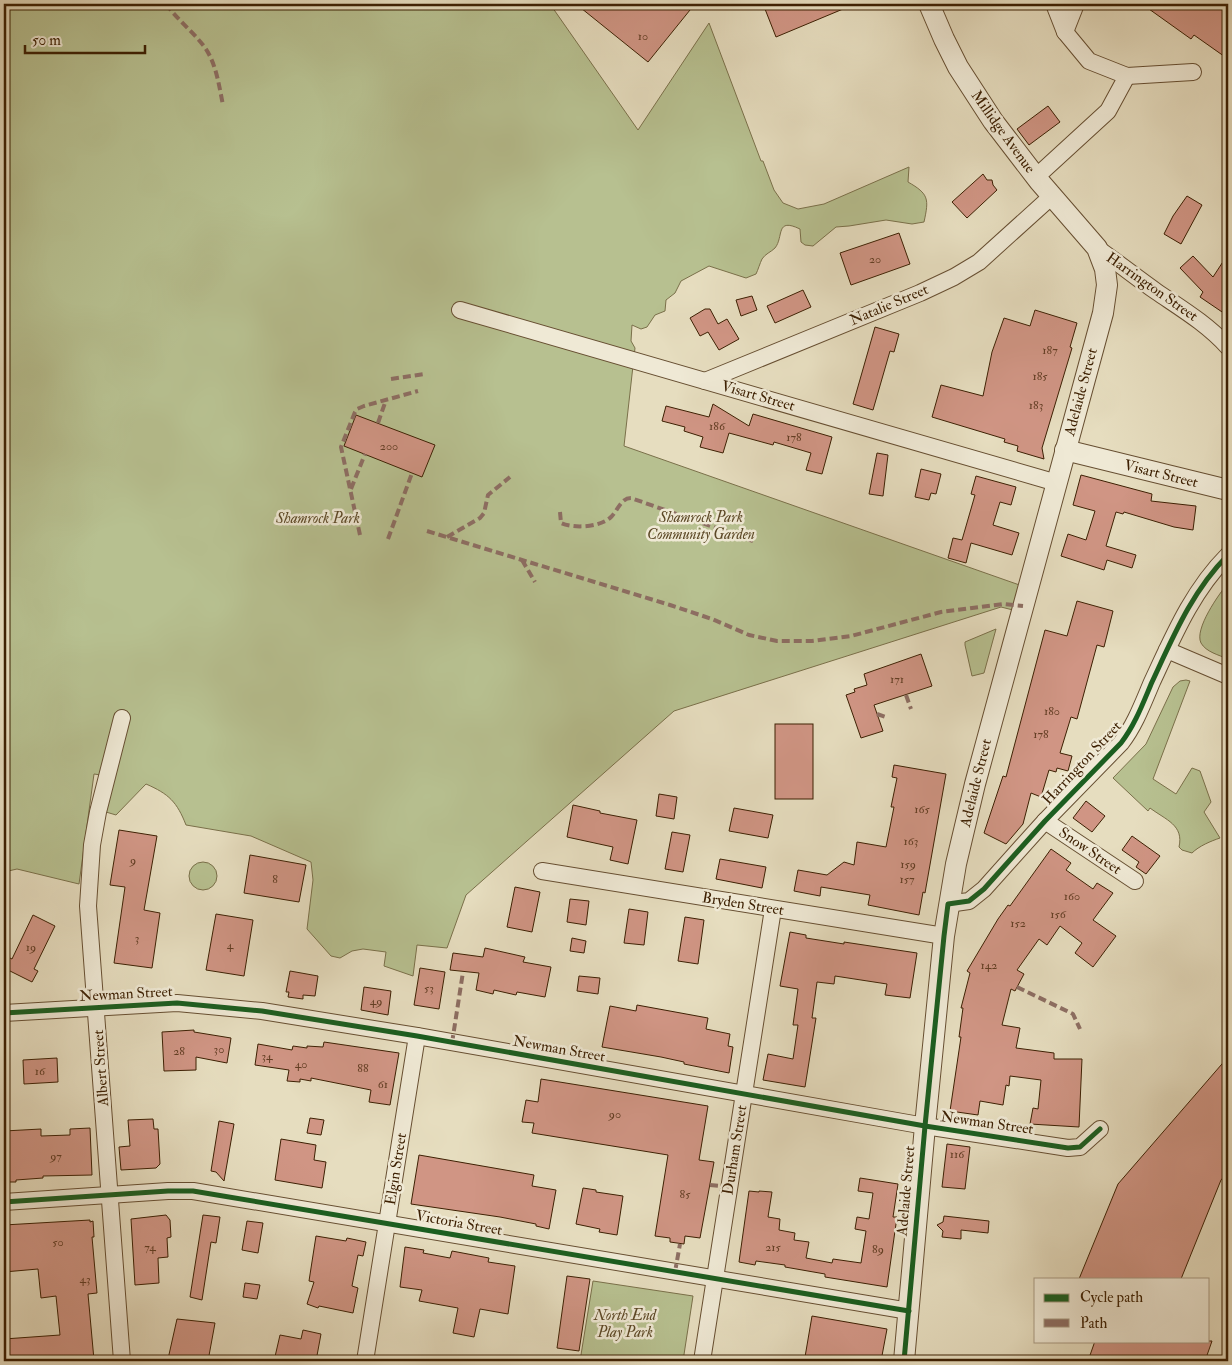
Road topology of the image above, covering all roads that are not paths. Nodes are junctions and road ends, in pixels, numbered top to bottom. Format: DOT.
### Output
graph roads {
  1 [pos="929,4"];
  2 [pos="1054,4"];
  3 [pos="1076,4"];
  4 [pos="1065,32"];
  5 [pos="1193,72"];
  6 [pos="1127,76"];
  7 [pos="1036,176"];
  8 [pos="1052,196"];
  9 [pos="1097,248"];
  10 [pos="460,310"];
  11 [pos="1228,347"];
  12 [pos="705,381"];
  13 [pos="1065,450"];
  14 [pos="1056,483"];
  15 [pos="1228,490"];
  16 [pos="1228,555"];
  17 [pos="1167,650"];
  18 [pos="1228,676"];
  19 [pos="122,718"];
  20 [pos="1046,820"];
  21 [pos="542,871"];
  22 [pos="1135,882"];
  23 [pos="948,904"];
  24 [pos="773,909"];
  25 [pos="944,936"];
  26 [pos="96,1009"];
  27 [pos="4,1013"];
  28 [pos="418,1036"];
  29 [pos="744,1094"];
  30 [pos="925,1126"];
  31 [pos="1100,1129"];
  32 [pos="110,1194"];
  33 [pos="4,1202"];
  34 [pos="387,1224"];
  35 [pos="715,1279"];
  36 [pos="908,1311"];
  37 [pos="122,1361"];
  38 [pos="365,1361"];
  39 [pos="702,1361"];
  40 [pos="904,1361"];
  1 -- 7 [label="street, Millidge Avenue"];
  2 -- 4 [label="street"];
  3 -- 4 [label="street"];
  4 -- 6 [label="street"];
  5 -- 6 [label="street"];
  6 -- 7 [label="street"];
  7 -- 8 [label="street, Millidge Avenue"];
  8 -- 9 [label="street, Millidge Avenue"];
  8 -- 12 [label="street, Natalie Street"];
  9 -- 11 [label="street, Harrington Street"];
  9 -- 13 [label="street, Adelaide Street"];
  10 -- 12 [label="street, Visart Street"];
  12 -- 14 [label="street, Visart Street"];
  13 -- 14 [label="street, Adelaide Street"];
  13 -- 15 [label="street, Visart Street"];
  14 -- 23 [label="street, Adelaide Street"];
  16 -- 17 [label="street, Harrington Street"];
  17 -- 18 [label="street"];
  17 -- 20 [label="street, Harrington Street"];
  19 -- 26 [label="street, Albert Street"];
  20 -- 22 [label="street, Snow Street"];
  20 -- 23 [label="street, Harrington Street"];
  21 -- 24 [label="street, Bryden Street"];
  23 -- 25 [label="street, Adelaide Street"];
  24 -- 25 [label="street, Bryden Street"];
  24 -- 29 [label="street, Durham Street"];
  25 -- 30 [label="street, Adelaide Street"];
  26 -- 27 [label="street, Newman Street"];
  26 -- 28 [label="street, Newman Street"];
  26 -- 32 [label="street, Albert Street"];
  28 -- 29 [label="street, Newman Street"];
  28 -- 34 [label="street, Elgin Street"];
  29 -- 30 [label="street, Newman Street"];
  29 -- 35 [label="street, Durham Street"];
  30 -- 31 [label="street, Newman Street"];
  30 -- 36 [label="street, Adelaide Street"];
  32 -- 33 [label="street, Victoria Street"];
  32 -- 34 [label="street, Victoria Street"];
  32 -- 37 [label="street, Albert Street"];
  34 -- 35 [label="street, Victoria Street"];
  34 -- 38 [label="street, Elgin Street"];
  35 -- 36 [label="street, Victoria Street"];
  35 -- 39 [label="street, Durham Street"];
  36 -- 40 [label="street, Adelaide Street"];
}
